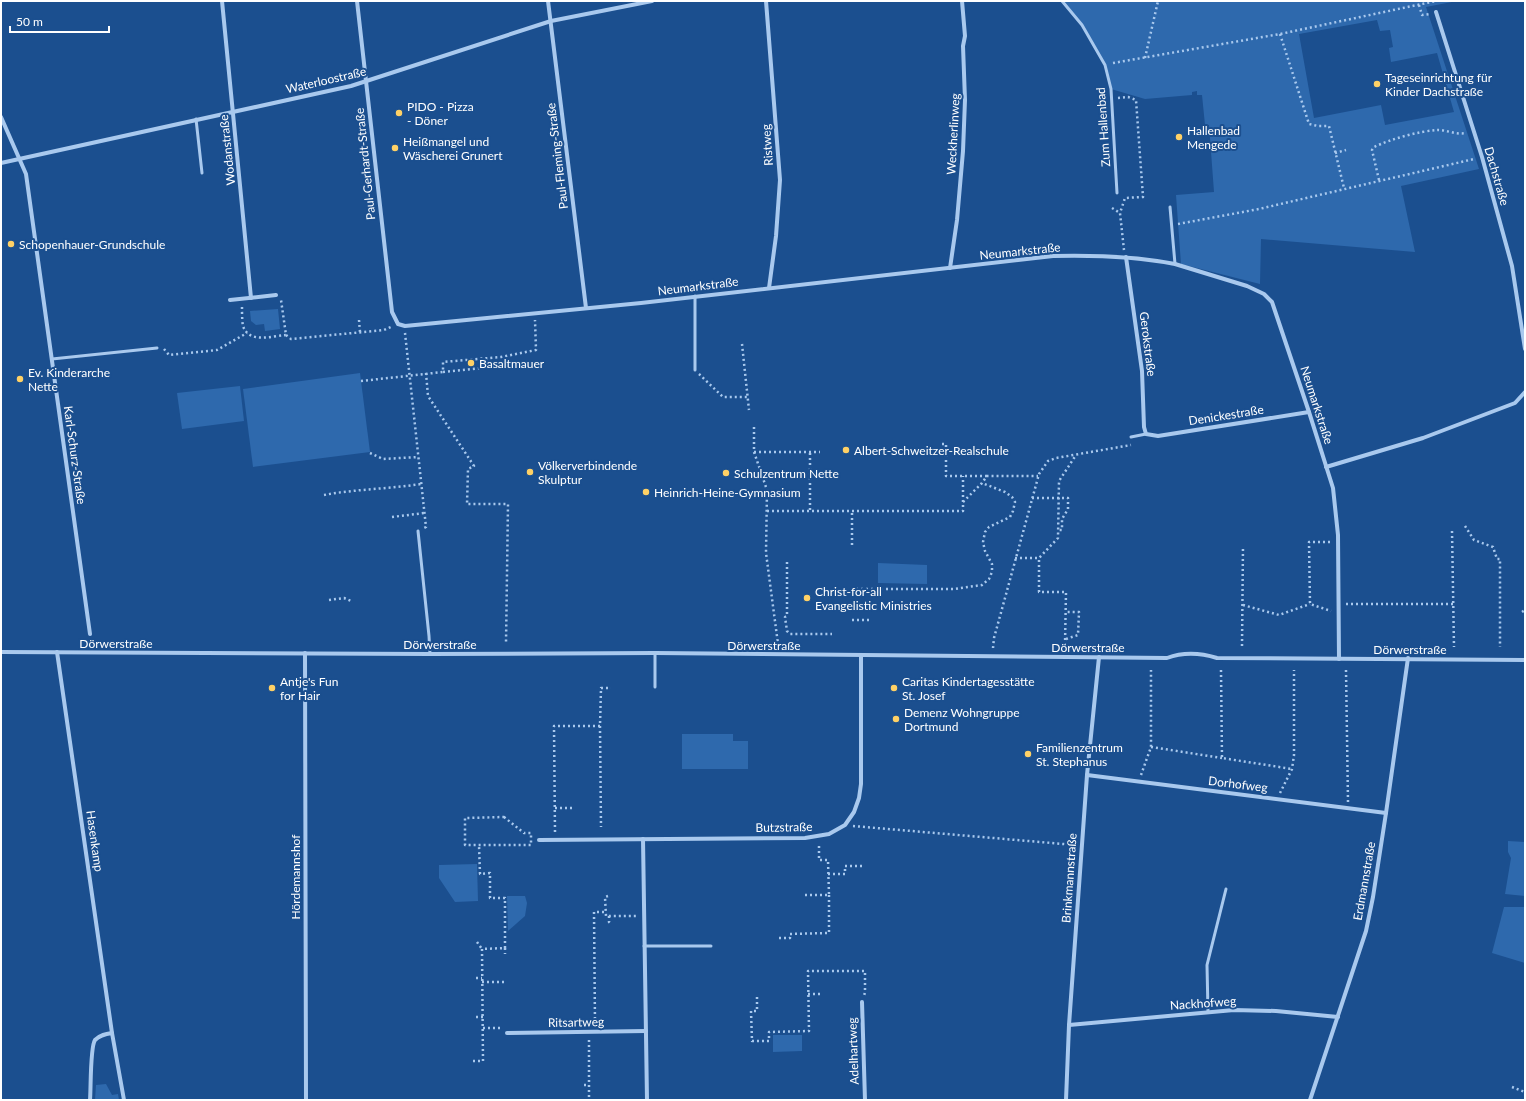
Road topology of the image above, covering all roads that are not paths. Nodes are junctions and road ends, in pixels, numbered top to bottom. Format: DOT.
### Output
graph roads {
  1 [pos="222,1"];
  2 [pos="357,1"];
  3 [pos="548,1"];
  4 [pos="652,1"];
  5 [pos="766,1"];
  6 [pos="962,1"];
  7 [pos="1062,1"];
  8 [pos="1436,12"];
  9 [pos="551,21"];
  10 [pos="366,81"];
  11 [pos="233,111"];
  12 [pos="1,117"];
  13 [pos="196,119"];
  14 [pos="20,159"];
  15 [pos="1,163"];
  16 [pos="202,173"];
  17 [pos="1117,193"];
  18 [pos="1170,207"];
  19 [pos="1126,256"];
  20 [pos="1175,264"];
  21 [pos="950,268"];
  22 [pos="769,288"];
  23 [pos="276,295"];
  24 [pos="695,296"];
  25 [pos="251,298"];
  26 [pos="230,300"];
  27 [pos="586,308"];
  28 [pos="398,324"];
  29 [pos="157,348"];
  30 [pos="1525,349"];
  31 [pos="52,358"];
  32 [pos="695,370"];
  33 [pos="1525,392"];
  34 [pos="1309,412"];
  35 [pos="1146,434"];
  36 [pos="1131,437"];
  37 [pos="1326,467"];
  38 [pos="418,531"];
  39 [pos="90,634"];
  40 [pos="1,652"];
  41 [pos="57,652"];
  42 [pos="305,653"];
  43 [pos="655,653"];
  44 [pos="430,654"];
  45 [pos="861,655"];
  46 [pos="1099,657"];
  47 [pos="1408,658"];
  48 [pos="1339,659"];
  49 [pos="1525,660"];
  50 [pos="655,687"];
  51 [pos="1087,775"];
  52 [pos="1386,813"];
  53 [pos="643,839"];
  54 [pos="539,840"];
  55 [pos="1226,889"];
  56 [pos="644,946"];
  57 [pos="711,946"];
  58 [pos="862,1002"];
  59 [pos="1208,1012"];
  60 [pos="1338,1017"];
  61 [pos="1069,1025"];
  62 [pos="646,1030"];
  63 [pos="112,1032"];
  64 [pos="507,1033"];
  65 [pos="90,1100"];
  66 [pos="124,1100"];
  67 [pos="306,1100"];
  68 [pos="647,1100"];
  69 [pos="865,1100"];
  70 [pos="1066,1100"];
  71 [pos="1310,1100"];
  1 -- 11 [label="street, Wodanstraße"];
  2 -- 10 [label="street, Paul-Gerhardt-Straße"];
  3 -- 9 [label="street, Paul-Fleming-Straße"];
  4 -- 9 [label="street, Waterloostraße"];
  5 -- 22 [label="street, Ristweg"];
  6 -- 21 [label="street, Weckherlinweg"];
  7 -- 17 [label="lane, Zum Hallenbad"];
  8 -- 30 [label="street, Dachstraße"];
  9 -- 10 [label="street, Waterloostraße"];
  9 -- 27 [label="street, Paul-Fleming-Straße"];
  10 -- 11 [label="street, Waterloostraße"];
  10 -- 28 [label="street, Paul-Gerhardt-Straße"];
  11 -- 13 [label="street, Waterloostraße"];
  11 -- 25 [label="street, Wodanstraße"];
  12 -- 14 [label="street, Karl-Schurz-Straße"];
  13 -- 14 [label="street, Waterloostraße"];
  13 -- 16 [label="lane"];
  14 -- 15 [label="street, Waterloostraße"];
  14 -- 31 [label="street, Karl-Schurz-Straße"];
  18 -- 20 [label="lane"];
  19 -- 20 [label="street, Neumarkstraße"];
  19 -- 21 [label="street, Neumarkstraße"];
  19 -- 35 [label="street, Gerokstraße"];
  20 -- 34 [label="street, Neumarkstraße"];
  21 -- 22 [label="street, Neumarkstraße"];
  22 -- 24 [label="street, Neumarkstraße"];
  23 -- 25 [label="street"];
  24 -- 27 [label="street, Neumarkstraße"];
  24 -- 32 [label="lane"];
  25 -- 26 [label="street"];
  27 -- 28 [label="street, Neumarkstraße"];
  29 -- 31 [label="lane"];
  31 -- 39 [label="street, Karl-Schurz-Straße"];
  33 -- 37 [label="street"];
  34 -- 35 [label="street, Denickestraße"];
  34 -- 37 [label="street, Neumarkstraße"];
  35 -- 36 [label="lane"];
  37 -- 48 [label="street, Neumarkstraße"];
  38 -- 44 [label="lane"];
  40 -- 41 [label="street, Dörwerstraße"];
  41 -- 42 [label="street, Dörwerstraße"];
  41 -- 63 [label="street, Hasenkamp"];
  42 -- 44 [label="street, Dörwerstraße"];
  42 -- 67 [label="street, Hördemannshof"];
  43 -- 44 [label="street, Dörwerstraße"];
  43 -- 45 [label="street, Dörwerstraße"];
  43 -- 50 [label="lane"];
  45 -- 46 [label="street, Dörwerstraße"];
  45 -- 53 [label="street, Butzstraße"];
  46 -- 48 [label="street, Dörwerstraße"];
  46 -- 51 [label="street, Brinkmannstraße"];
  47 -- 48 [label="street, Dörwerstraße"];
  47 -- 49 [label="street, Dörwerstraße"];
  47 -- 52 [label="street, Erdmannstraße"];
  51 -- 52 [label="street, Dorhofweg"];
  51 -- 61 [label="street, Brinkmannstraße"];
  52 -- 60 [label="street, Erdmannstraße"];
  53 -- 54 [label="street, Butzstraße"];
  53 -- 56 [label="street"];
  55 -- 59 [label="lane"];
  56 -- 57 [label="lane"];
  56 -- 62 [label="street"];
  58 -- 69 [label="street, Adelhartweg"];
  59 -- 60 [label="street, Nackhofweg"];
  59 -- 61 [label="street, Nackhofweg"];
  60 -- 71 [label="street, Erdmannstraße"];
  61 -- 70 [label="street, Brinkmannstraße"];
  62 -- 64 [label="street, Ritsartweg"];
  62 -- 68 [label="street"];
  63 -- 65 [label="street"];
  63 -- 66 [label="street, Hasenkamp"];
}
